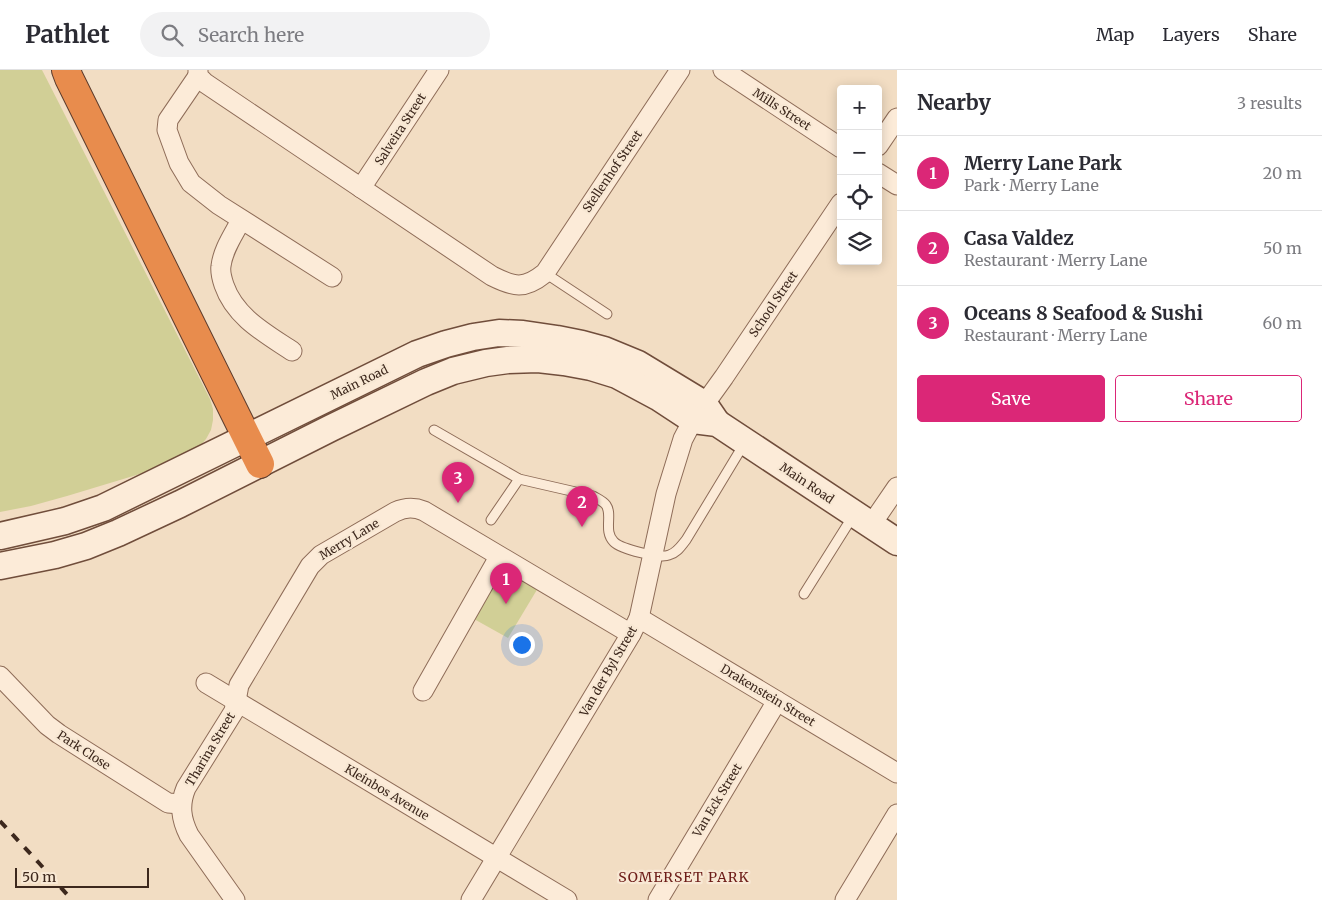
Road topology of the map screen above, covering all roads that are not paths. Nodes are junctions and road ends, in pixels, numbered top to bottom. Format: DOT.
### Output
graph roads {
  1 [pos="439,70"];
  2 [pos="680,70"];
  3 [pos="723,70"];
  4 [pos="66,73"];
  5 [pos="198,73"];
  6 [pos="897,118"];
  7 [pos="882,140"];
  8 [pos="837,145"];
  9 [pos="882,175"];
  10 [pos="897,185"];
  11 [pos="361,188"];
  12 [pos="837,209"];
  13 [pos="241,220"];
  14 [pos="545,273"];
  15 [pos="332,277"];
  16 [pos="607,314"];
  17 [pos="292,351"];
  18 [pos="704,416"];
  19 [pos="434,430"];
  20 [pos="247,436"];
  21 [pos="746,442"];
  22 [pos="260,464"];
  23 [pos="519,479"];
  24 [pos="897,487"];
  25 [pos="491,520"];
  26 [pos="863,520"];
  27 [pos="0,536"];
  28 [pos="897,542"];
  29 [pos="654,555"];
  30 [pos="499,557"];
  31 [pos="0,566"];
  32 [pos="804,594"];
  33 [pos="635,626"];
  34 [pos="0,676"];
  35 [pos="206,683"];
  36 [pos="423,691"];
  37 [pos="236,701"];
  38 [pos="777,701"];
  39 [pos="897,773"];
  40 [pos="181,804"];
  41 [pos="897,814"];
  42 [pos="497,858"];
  43 [pos="235,900"];
  44 [pos="471,900"];
  45 [pos="567,900"];
  46 [pos="658,900"];
  47 [pos="846,900"];
  1 -- 11 [label="street, Salveira Street"];
  2 -- 14 [label="street, Stellenhof Street"];
  3 -- 8 [label="street, Mills Street"];
  4 -- 20 [label="highway"];
  5 -- 11 [label="street"];
  5 -- 13 [label="street"];
  6 -- 7 [label="street"];
  9 -- 10 [label="street"];
  11 -- 14 [label="street"];
  12 -- 18 [label="street, School Street"];
  13 -- 15 [label="street"];
  13 -- 17 [label="street"];
  14 -- 16 [label="lane"];
  18 -- 20 [label="main road, Main Road"];
  18 -- 21 [label="main road, Main Road"];
  18 -- 22 [label="main road, Main Road"];
  18 -- 29 [label="street, Van der Byl Street"];
  19 -- 23 [label="lane"];
  20 -- 22 [label="highway"];
  20 -- 27 [label="main road, Main Road"];
  21 -- 26 [label="main road, Main Road"];
  21 -- 29 [label="lane"];
  22 -- 31 [label="main road, Main Road"];
  23 -- 25 [label="lane"];
  23 -- 29 [label="lane"];
  24 -- 26 [label="street"];
  26 -- 28 [label="main road, Main Road"];
  26 -- 32 [label="lane"];
  29 -- 33 [label="street, Van der Byl Street"];
  30 -- 33 [label="street, Merry Lane"];
  30 -- 36 [label="street"];
  30 -- 37 [label="street, Merry Lane"];
  33 -- 38 [label="street, Drakenstein Street"];
  33 -- 42 [label="street, Van der Byl Street"];
  34 -- 40 [label="street, Park Close"];
  35 -- 37 [label="street, Kleinbos Avenue"];
  37 -- 40 [label="street, Tharina Street"];
  37 -- 42 [label="street, Kleinbos Avenue"];
  38 -- 39 [label="street, Drakenstein Street"];
  38 -- 46 [label="street, Van Eck Street"];
  40 -- 43 [label="street"];
  41 -- 47 [label="street"];
  42 -- 44 [label="street, Van der Byl Street"];
  42 -- 45 [label="street, Kleinbos Avenue"];
}
